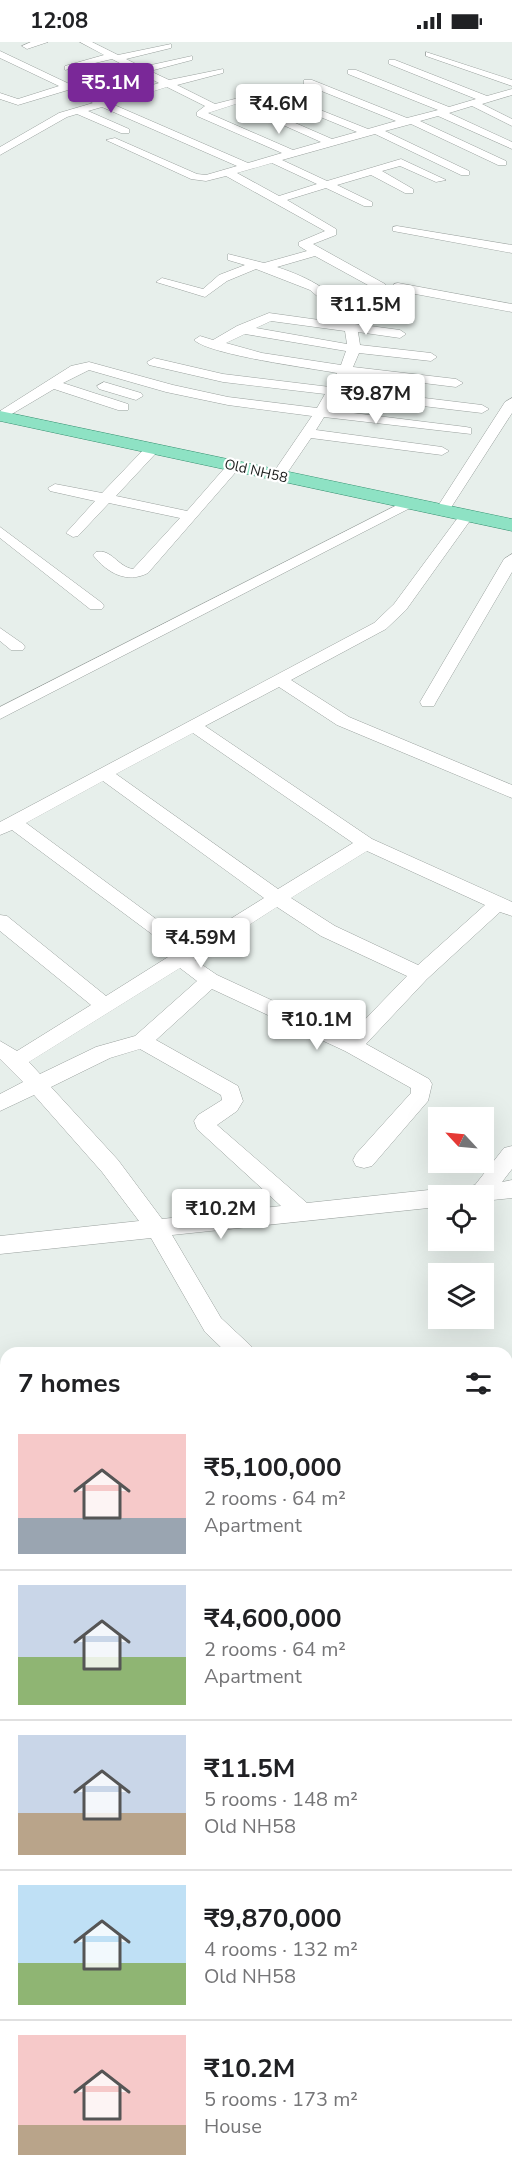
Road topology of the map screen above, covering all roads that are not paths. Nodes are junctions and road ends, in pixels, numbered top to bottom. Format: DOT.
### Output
graph roads {
  1 [pos="43,42"];
  2 [pos="85,42"];
  3 [pos="117,42"];
  4 [pos="27,46"];
  5 [pos="168,46"];
  6 [pos="96,48"];
  7 [pos="0,54"];
  8 [pos="429,54"];
  9 [pos="115,57"];
  10 [pos="189,58"];
  11 [pos="392,62"];
  12 [pos="68,68"];
  13 [pos="141,70"];
  14 [pos="220,71"];
  15 [pos="352,72"];
  16 [pos="308,82"];
  17 [pos="167,84"];
  18 [pos="68,87"];
  19 [pos="511,91"];
  20 [pos="0,96"];
  21 [pos="486,99"];
  22 [pos="237,100"];
  23 [pos="100,102"];
  24 [pos="473,103"];
  25 [pos="214,107"];
  26 [pos="77,110"];
  27 [pos="444,112"];
  28 [pos="409,121"];
  29 [pos="511,122"];
  30 [pos="125,130"];
  31 [pos="372,132"];
  32 [pos="111,140"];
  33 [pos="332,143"];
  34 [pos="512,147"];
  35 [pos="0,152"];
  36 [pos="423,153"];
  37 [pos="292,154"];
  38 [pos="274,160"];
  39 [pos="401,162"];
  40 [pos="502,163"];
  41 [pos="248,167"];
  42 [pos="373,171"];
  43 [pos="228,172"];
  44 [pos="465,173"];
  45 [pos="440,180"];
  46 [pos="327,184"];
  47 [pos="409,190"];
  48 [pos="276,200"];
  49 [pos="368,204"];
  50 [pos="397,229"];
  51 [pos="512,249"];
  52 [pos="315,252"];
  53 [pos="232,257"];
  54 [pos="258,267"];
  55 [pos="348,269"];
  56 [pos="162,282"];
  57 [pos="308,284"];
  58 [pos="381,287"];
  59 [pos="398,287"];
  60 [pos="512,308"];
  61 [pos="349,328"];
  62 [pos="241,329"];
  63 [pos="400,334"];
  64 [pos="200,340"];
  65 [pos="213,345"];
  66 [pos="353,348"];
  67 [pos="431,357"];
  68 [pos="154,362"];
  69 [pos="345,370"];
  70 [pos="69,374"];
  71 [pos="456,383"];
  72 [pos="53,384"];
  73 [pos="332,392"];
  74 [pos="136,396"];
  75 [pos="512,402"];
  76 [pos="123,407"];
  77 [pos="482,409"];
  78 [pos="318,413"];
  79 [pos="2,414"];
  80 [pos="466,431"];
  81 [pos="305,433"];
  82 [pos="152,449"];
  83 [pos="442,451"];
  84 [pos="234,466"];
  85 [pos="279,474"];
  86 [pos="55,488"];
  87 [pos="105,499"];
  88 [pos="409,503"];
  89 [pos="445,506"];
  90 [pos="467,515"];
  91 [pos="191,516"];
  92 [pos="512,520"];
  93 [pos="512,525"];
  94 [pos="0,531"];
  95 [pos="73,533"];
  96 [pos="101,555"];
  97 [pos="512,559"];
  98 [pos="96,606"];
  99 [pos="0,633"];
  100 [pos="17,647"];
  101 [pos="278,679"];
  102 [pos="428,702"];
  103 [pos="0,714"];
  104 [pos="192,725"];
  105 [pos="103,773"];
  106 [pos="512,792"];
  107 [pos="6,825"];
  108 [pos="366,843"];
  109 [pos="277,898"];
  110 [pos="505,907"];
  111 [pos="0,921"];
  112 [pos="187,957"];
  113 [pos="420,974"];
  114 [pos="210,980"];
  115 [pos="104,1005"];
  116 [pos="142,1041"];
  117 [pos="352,1046"];
  118 [pos="8,1055"];
  119 [pos="36,1084"];
  120 [pos="0,1103"];
  121 [pos="512,1154"];
  122 [pos="364,1160"];
  123 [pos="487,1185"];
  124 [pos="512,1189"];
  125 [pos="494,1191"];
  126 [pos="428,1199"];
  127 [pos="301,1211"];
  128 [pos="156,1227"];
  129 [pos="0,1245"];
  130 [pos="237,1347"];
  1 -- 4 [label="street"];
  2 -- 6 [label="street"];
  3 -- 6 [label="street"];
  5 -- 9 [label="street"];
  6 -- 9 [label="street"];
  7 -- 18 [label="street"];
  8 -- 19 [label="street"];
  9 -- 12 [label="street"];
  9 -- 13 [label="street"];
  10 -- 13 [label="street"];
  11 -- 21 [label="street"];
  13 -- 17 [label="street"];
  14 -- 17 [label="street"];
  15 -- 27 [label="street"];
  16 -- 28 [label="street"];
  17 -- 23 [label="street"];
  17 -- 25 [label="street"];
  18 -- 20 [label="street"];
  18 -- 23 [label="street"];
  19 -- 21 [label="street"];
  21 -- 24 [label="street"];
  22 -- 25 [label="street"];
  22 -- 31 [label="street"];
  22 -- 33 [label="street"];
  23 -- 26 [label="street"];
  23 -- 41 [label="street"];
  24 -- 27 [label="street"];
  24 -- 29 [label="street"];
  25 -- 37 [label="street"];
  26 -- 30 [label="street"];
  26 -- 35 [label="street"];
  27 -- 28 [label="street"];
  27 -- 34 [label="street"];
  28 -- 31 [label="street"];
  28 -- 40 [label="street"];
  31 -- 33 [label="street"];
  31 -- 36 [label="street"];
  32 -- 43 [label="street"];
  33 -- 37 [label="street"];
  36 -- 39 [label="street"];
  36 -- 44 [label="street"];
  37 -- 38 [label="street"];
  38 -- 41 [label="street"];
  38 -- 46 [label="street"];
  39 -- 42 [label="street"];
  39 -- 45 [label="street"];
  41 -- 43 [label="street"];
  42 -- 46 [label="street"];
  42 -- 47 [label="street"];
  43 -- 48 [label="street"];
  46 -- 48 [label="street"];
  46 -- 49 [label="street"];
  48 -- 52 [label="street"];
  50 -- 51 [label="street"];
  52 -- 54 [label="street"];
  52 -- 55 [label="street"];
  53 -- 54 [label="street"];
  54 -- 56 [label="street"];
  54 -- 57 [label="street"];
  55 -- 57 [label="street"];
  55 -- 58 [label="street"];
  57 -- 61 [label="street"];
  59 -- 60 [label="street"];
  61 -- 62 [label="street"];
  61 -- 63 [label="street"];
  61 -- 66 [label="street"];
  62 -- 65 [label="street"];
  62 -- 66 [label="street"];
  64 -- 65 [label="street"];
  65 -- 69 [label="street"];
  66 -- 67 [label="street"];
  66 -- 69 [label="street"];
  68 -- 73 [label="street"];
  69 -- 71 [label="street"];
  69 -- 73 [label="street"];
  70 -- 72 [label="street"];
  70 -- 74 [label="street"];
  70 -- 78 [label="street"];
  72 -- 76 [label="street"];
  72 -- 79 [label="street"];
  73 -- 77 [label="street"];
  73 -- 78 [label="street"];
  75 -- 89 [label="street"];
  78 -- 80 [label="street"];
  78 -- 81 [label="street"];
  79 -- 82 [label="main road, Old NH58"];
  79 -- 85 [label="main road, Old NH58"];
  81 -- 83 [label="street"];
  81 -- 85 [label="street"];
  82 -- 84 [label="main road, Old NH58"];
  82 -- 87 [label="street"];
  84 -- 85 [label="main road, Old NH58"];
  84 -- 91 [label="street"];
  85 -- 88 [label="main road, Old NH58"];
  85 -- 89 [label="main road, Old NH58"];
  86 -- 87 [label="street"];
  87 -- 91 [label="street"];
  87 -- 95 [label="street"];
  88 -- 90 [label="main road, Old NH58"];
  88 -- 103 [label="street"];
  89 -- 92 [label="main road, Old NH58"];
  90 -- 93 [label="main road, Old NH58"];
  90 -- 101 [label="street"];
  91 -- 96 [label="street"];
  94 -- 98 [label="street"];
  97 -- 102 [label="street"];
  99 -- 100 [label="street"];
  101 -- 104 [label="street"];
  101 -- 106 [label="street"];
  104 -- 105 [label="street"];
  104 -- 108 [label="street"];
  105 -- 107 [label="street"];
  105 -- 109 [label="street"];
  107 -- 112 [label="street"];
  108 -- 109 [label="street"];
  108 -- 110 [label="street"];
  109 -- 112 [label="street"];
  109 -- 113 [label="street"];
  110 -- 113 [label="street"];
  111 -- 115 [label="street"];
  112 -- 114 [label="street"];
  112 -- 115 [label="street"];
  113 -- 117 [label="street"];
  114 -- 116 [label="street"];
  114 -- 117 [label="street"];
  115 -- 118 [label="street"];
  116 -- 119 [label="street"];
  116 -- 127 [label="street"];
  117 -- 122 [label="street"];
  118 -- 119 [label="street"];
  119 -- 120 [label="street"];
  119 -- 128 [label="street"];
  121 -- 123 [label="street"];
  124 -- 125 [label="street"];
  126 -- 127 [label="street"];
  127 -- 128 [label="street"];
  128 -- 129 [label="street"];
  128 -- 130 [label="street"];
}
